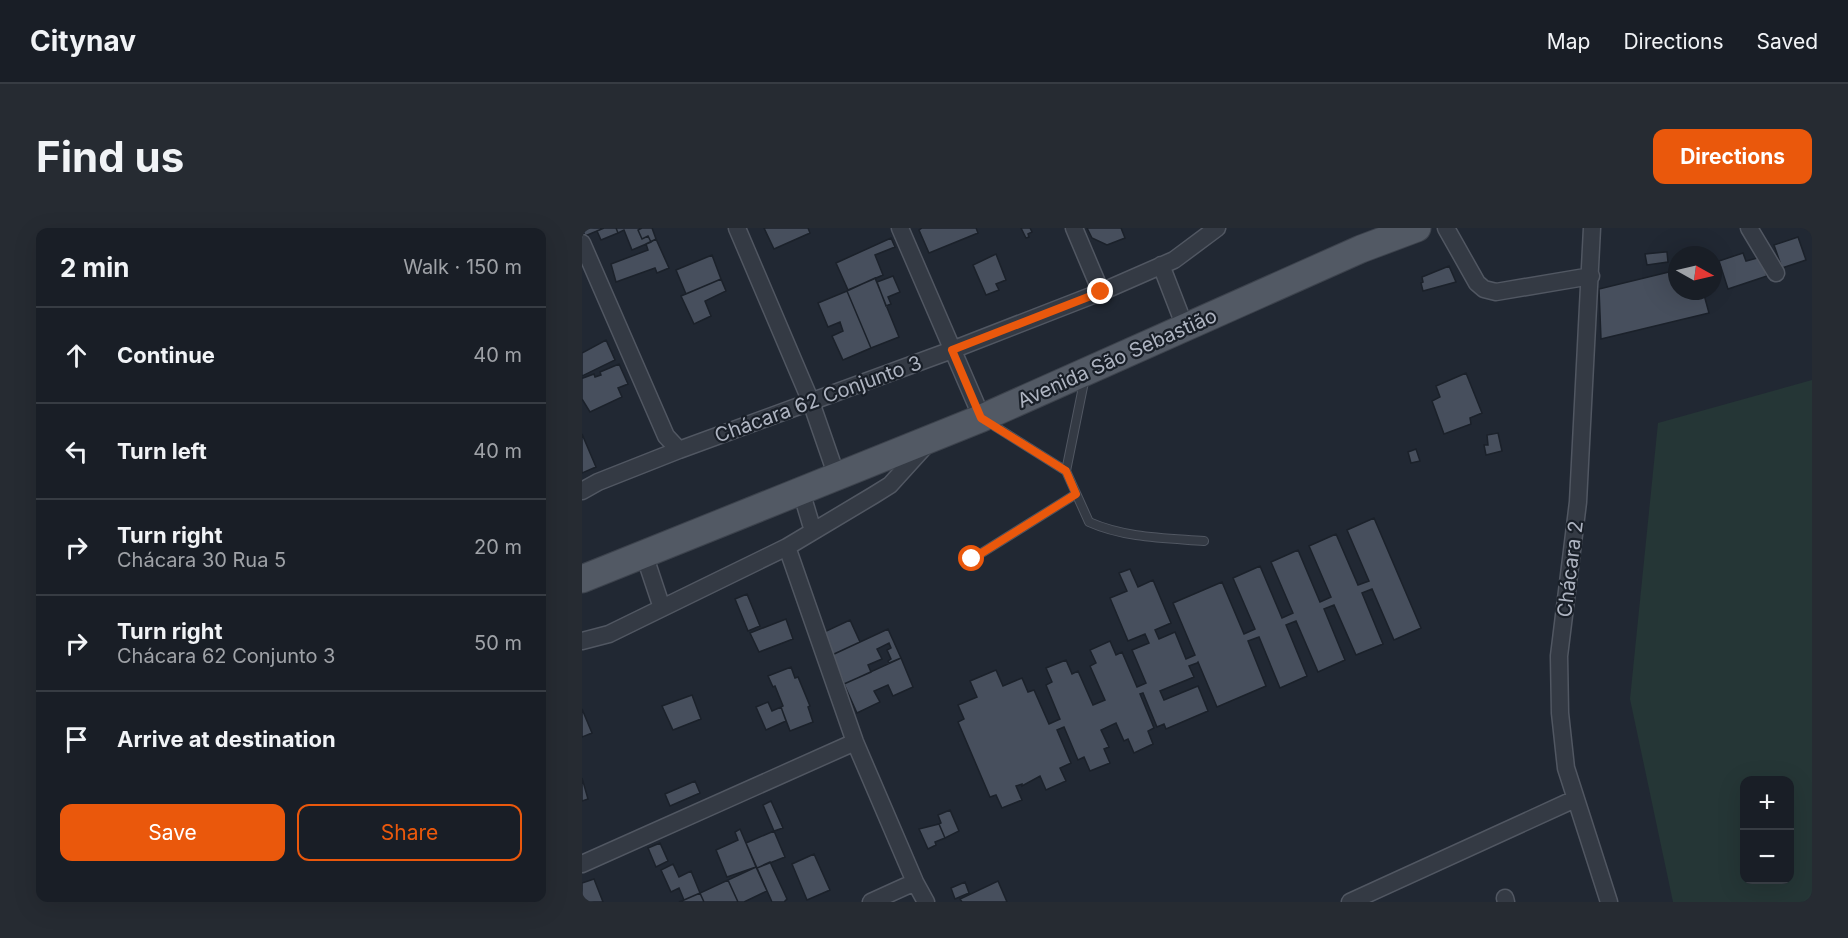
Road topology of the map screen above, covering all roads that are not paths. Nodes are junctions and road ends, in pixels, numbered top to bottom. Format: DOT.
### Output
graph roads {
  1 [pos="737,228"];
  2 [pos="900,228"];
  3 [pos="1074,228"];
  4 [pos="1217,228"];
  5 [pos="1446,228"];
  6 [pos="1592,228"];
  7 [pos="1749,228"];
  8 [pos="1405,230"];
  9 [pos="582,243"];
  10 [pos="1161,265"];
  11 [pos="1776,273"];
  12 [pos="1591,276"];
  13 [pos="1101,292"];
  14 [pos="1185,327"];
  15 [pos="952,350"];
  16 [pos="1086,372"];
  17 [pos="811,402"];
  18 [pos="981,418"];
  19 [pos="933,438"];
  20 [pos="679,450"];
  21 [pos="1066,471"];
  22 [pos="837,477"];
  23 [pos="582,491"];
  24 [pos="801,491"];
  25 [pos="1076,494"];
  26 [pos="813,531"];
  27 [pos="1204,541"];
  28 [pos="787,547"];
  29 [pos="645,554"];
  30 [pos="972,559"];
  31 [pos="582,579"];
  32 [pos="662,608"];
  33 [pos="582,641"];
  34 [pos="855,742"];
  35 [pos="1575,799"];
  36 [pos="582,864"];
  37 [pos="915,882"];
  38 [pos="871,902"];
  39 [pos="926,902"];
  40 [pos="1350,902"];
  41 [pos="1610,902"];
  1 -- 17 [label="street"];
  2 -- 15 [label="street"];
  3 -- 13 [label="street"];
  4 -- 10 [label="street, Chácara 62 Conjunto 3"];
  5 -- 12 [label="street"];
  6 -- 12 [label="street, Chácara 2"];
  7 -- 11 [label="street"];
  8 -- 14 [label="main road, Avenida São Sebastião"];
  9 -- 20 [label="street"];
  10 -- 13 [label="street, Chácara 62 Conjunto 3"];
  10 -- 14 [label="street"];
  12 -- 35 [label="street, Chácara 2"];
  13 -- 15 [label="street, Chácara 62 Conjunto 3"];
  14 -- 16 [label="main road, Avenida São Sebastião"];
  15 -- 17 [label="street, Chácara 62 Conjunto 3"];
  15 -- 18 [label="street"];
  16 -- 18 [label="main road, Avenida São Sebastião"];
  16 -- 21 [label="lane"];
  17 -- 20 [label="street, Chácara 62 Conjunto 3"];
  17 -- 22 [label="street"];
  18 -- 19 [label="main road, Avenida São Sebastião"];
  18 -- 21 [label="lane"];
  19 -- 22 [label="main road, Avenida São Sebastião"];
  19 -- 26 [label="street"];
  20 -- 23 [label="street, Chácara 62 Conjunto 3"];
  21 -- 25 [label="lane"];
  22 -- 24 [label="main road, Avenida São Sebastião"];
  24 -- 26 [label="street"];
  24 -- 29 [label="main road, Avenida São Sebastião"];
  25 -- 27 [label="lane"];
  25 -- 30 [label="lane"];
  26 -- 28 [label="street"];
  28 -- 32 [label="street"];
  28 -- 34 [label="street"];
  29 -- 31 [label="main road, Avenida São Sebastião"];
  29 -- 32 [label="street"];
  32 -- 33 [label="street"];
  34 -- 36 [label="street"];
  34 -- 37 [label="street"];
  35 -- 40 [label="street"];
  35 -- 41 [label="street, Chácara 2"];
  37 -- 38 [label="street"];
  37 -- 39 [label="street"];
}
